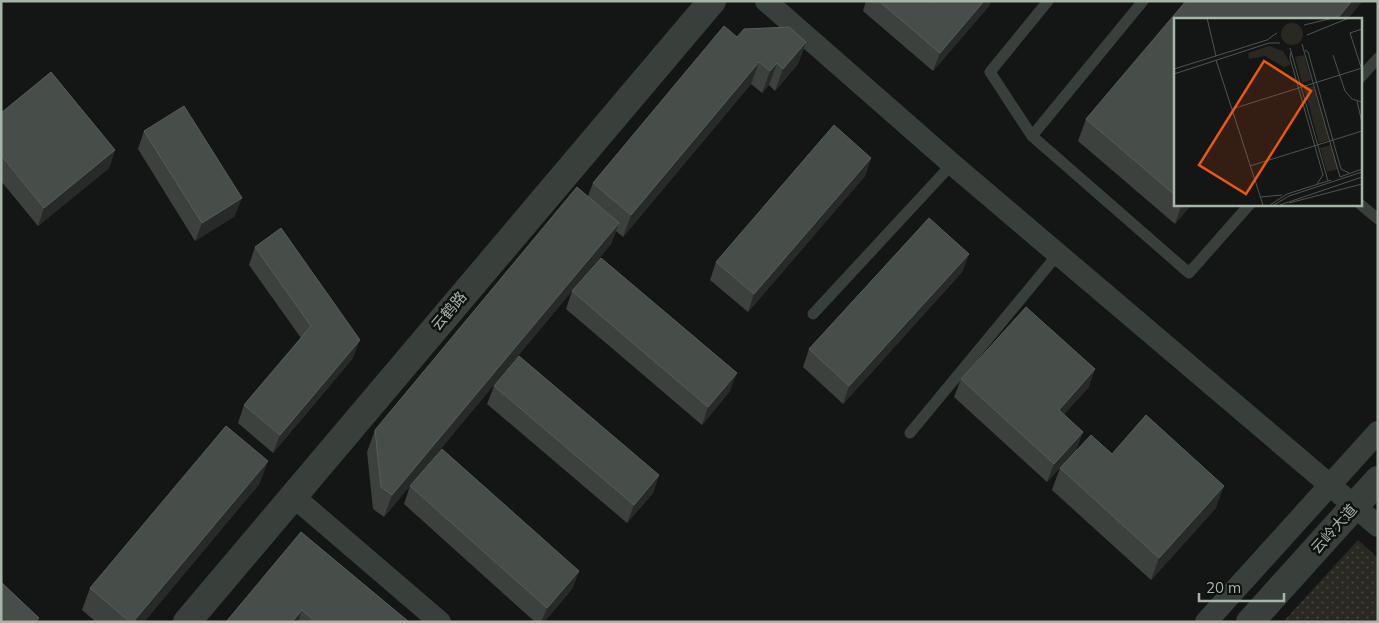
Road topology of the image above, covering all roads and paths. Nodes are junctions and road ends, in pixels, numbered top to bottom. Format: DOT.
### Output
graph roads {
  1 [pos="712,1"];
  2 [pos="766,1"];
  3 [pos="1048,1"];
  4 [pos="1143,1"];
  5 [pos="1378,58"];
  6 [pos="1362,76"];
  7 [pos="1032,136"];
  8 [pos="952,164"];
  9 [pos="1249,205"];
  10 [pos="1361,205"];
  11 [pos="1378,219"];
  12 [pos="1058,254"];
  13 [pos="813,314"];
  14 [pos="1378,432"];
  15 [pos="910,433"];
  16 [pos="1378,480"];
  17 [pos="1330,485"];
  18 [pos="293,496"];
  19 [pos="1354,506"];
  20 [pos="1378,526"];
  21 [pos="187,622"];
  22 [pos="440,622"];
  23 [pos="1206,622"];
  24 [pos="1250,622"];
  1 -- 18 [label="street, 云鹤路"];
  2 -- 8 [label="street"];
  3 -- 7 [label="lane"];
  4 -- 7 [label="lane"];
  5 -- 6 [label="lane"];
  7 -- 9 [label="lane"];
  8 -- 12 [label="street"];
  8 -- 13 [label="lane"];
  10 -- 11 [label="lane"];
  12 -- 15 [label="lane"];
  12 -- 17 [label="street"];
  14 -- 17 [label="street"];
  16 -- 19 [label="street, 云岭大道"];
  17 -- 19 [label="street"];
  17 -- 23 [label="street"];
  18 -- 21 [label="street, 云鹤路"];
  18 -- 22 [label="street"];
  19 -- 20 [label="street"];
  19 -- 24 [label="street, 云岭大道"];
}
